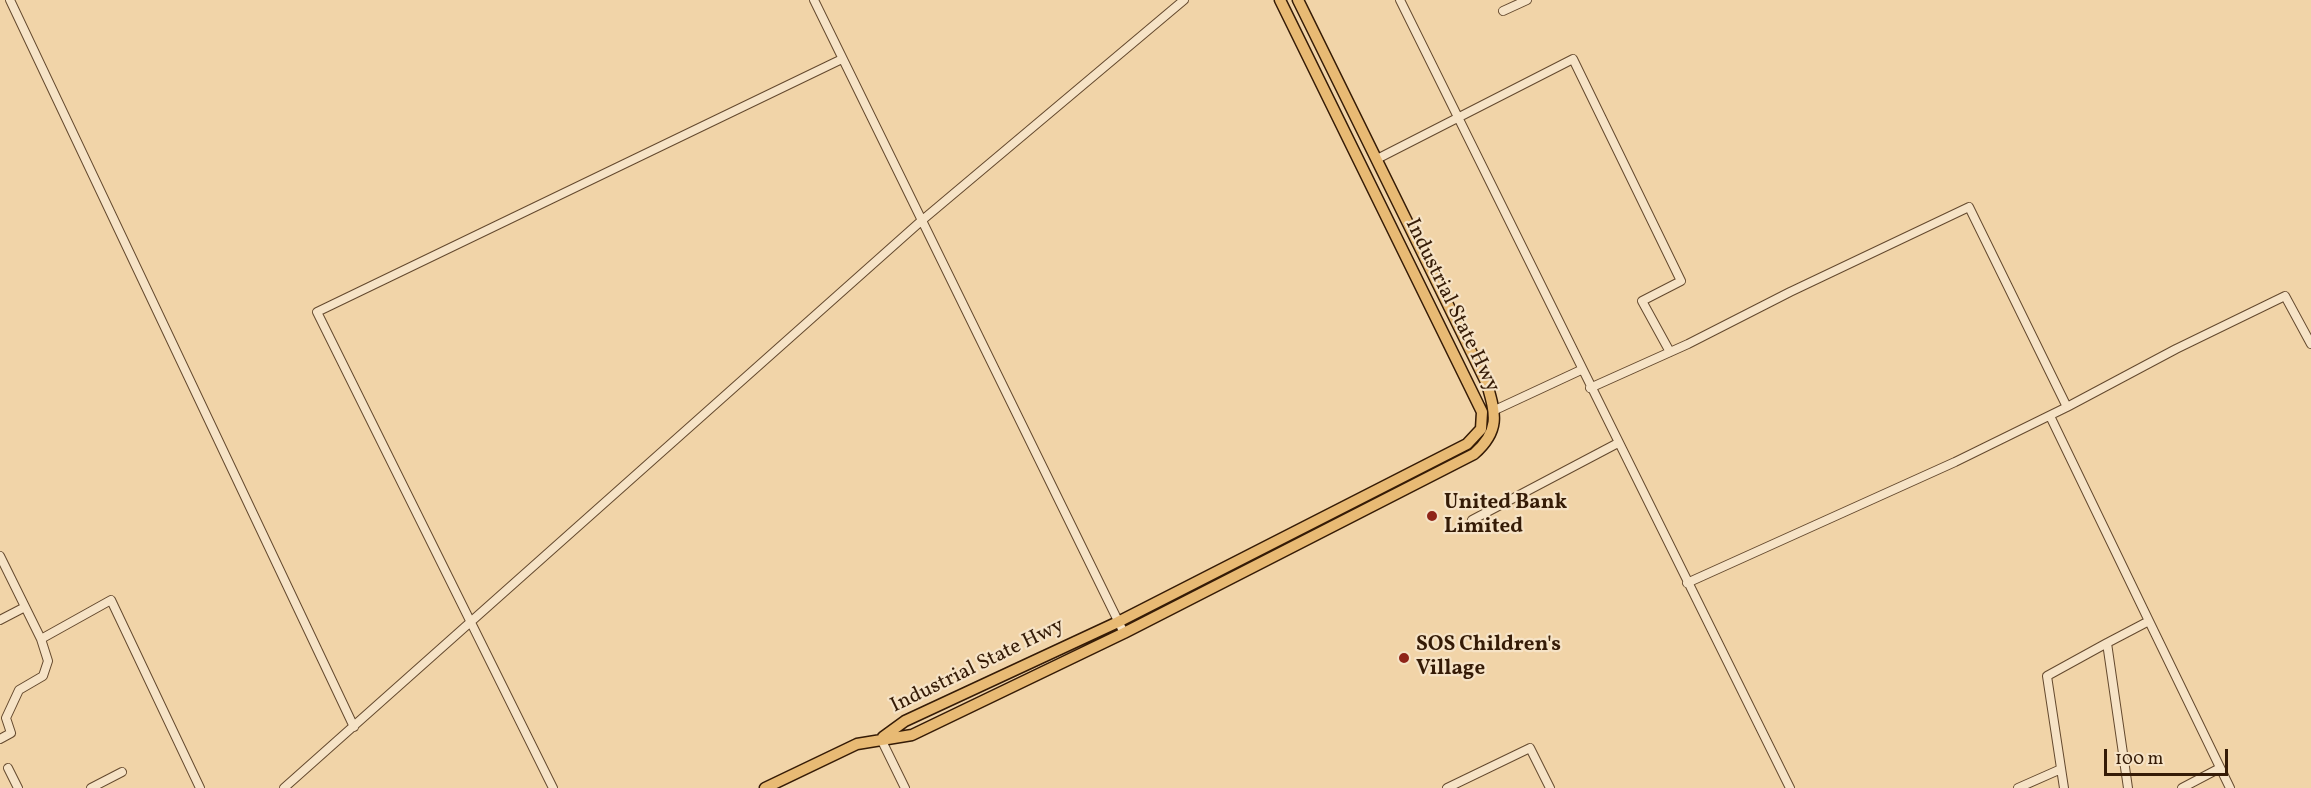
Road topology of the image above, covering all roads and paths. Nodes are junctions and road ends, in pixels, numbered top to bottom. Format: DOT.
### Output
graph roads {
  1 [pos="10,0"];
  2 [pos="814,0"];
  3 [pos="1184,0"];
  4 [pos="1400,0"];
  5 [pos="1299,1"];
  6 [pos="1520,1"];
  7 [pos="1282,4"];
  8 [pos="1503,11"];
  9 [pos="842,59"];
  10 [pos="1457,119"];
  11 [pos="1377,159"];
  12 [pos="922,220"];
  13 [pos="2311,344"];
  14 [pos="1670,352"];
  15 [pos="1581,370"];
  16 [pos="1590,388"];
  17 [pos="2067,407"];
  18 [pos="1495,410"];
  19 [pos="2050,416"];
  20 [pos="1618,443"];
  21 [pos="1472,520"];
  22 [pos="0,556"];
  23 [pos="1687,583"];
  24 [pos="25,607"];
  25 [pos="0,620"];
  26 [pos="2149,621"];
  27 [pos="470,622"];
  28 [pos="1118,622"];
  29 [pos="1124,633"];
  30 [pos="41,639"];
  31 [pos="2107,642"];
  32 [pos="0,706"];
  33 [pos="10,710"];
  34 [pos="354,727"];
  35 [pos="0,739"];
  36 [pos="880,739"];
  37 [pos="8,768"];
  38 [pos="2220,768"];
  39 [pos="2061,769"];
  40 [pos="122,772"];
  41 [pos="18,788"];
  42 [pos="91,788"];
  43 [pos="200,788"];
  44 [pos="284,788"];
  45 [pos="553,788"];
  46 [pos="765,788"];
  47 [pos="905,788"];
  48 [pos="1447,788"];
  49 [pos="1550,788"];
  50 [pos="1791,788"];
  51 [pos="2018,788"];
  52 [pos="2064,788"];
  53 [pos="2128,788"];
  54 [pos="2182,788"];
  55 [pos="2230,788"];
  1 -- 34 [label="street"];
  2 -- 9 [label="street"];
  3 -- 12 [label="street"];
  4 -- 10 [label="street"];
  5 -- 7 [label="main road"];
  5 -- 11 [label="main road, Industrial State Hwy"];
  6 -- 8 [label="street"];
  7 -- 28 [label="main road, Industrial State Hwy"];
  9 -- 12 [label="street"];
  9 -- 27 [label="street"];
  10 -- 11 [label="street"];
  10 -- 14 [label="street"];
  10 -- 15 [label="street"];
  11 -- 18 [label="main road, Industrial State Hwy"];
  12 -- 27 [label="street"];
  12 -- 28 [label="street"];
  13 -- 17 [label="street"];
  14 -- 16 [label="street"];
  14 -- 17 [label="street"];
  15 -- 16 [label="street"];
  15 -- 18 [label="street"];
  16 -- 20 [label="street"];
  17 -- 19 [label="street"];
  18 -- 29 [label="main road, Industrial State Hwy"];
  19 -- 23 [label="street"];
  19 -- 26 [label="street"];
  20 -- 21 [label="street"];
  20 -- 23 [label="street"];
  22 -- 24 [label="street"];
  23 -- 50 [label="street"];
  24 -- 25 [label="street"];
  24 -- 30 [label="street"];
  26 -- 31 [label="street"];
  26 -- 38 [label="street"];
  27 -- 34 [label="street"];
  27 -- 45 [label="street"];
  28 -- 29 [label="street"];
  28 -- 36 [label="main road, Industrial State Hwy"];
  29 -- 36 [label="main road, Industrial State Hwy"];
  30 -- 33 [label="street"];
  30 -- 43 [label="street"];
  31 -- 39 [label="street"];
  31 -- 53 [label="street"];
  32 -- 33 [label="street"];
  33 -- 35 [label="street"];
  34 -- 44 [label="street"];
  36 -- 46 [label="main road"];
  36 -- 47 [label="street"];
  37 -- 41 [label="street"];
  38 -- 54 [label="street"];
  38 -- 55 [label="street"];
  39 -- 51 [label="street"];
  39 -- 52 [label="street"];
  40 -- 42 [label="street"];
  48 -- 49 [label="street"];
}
